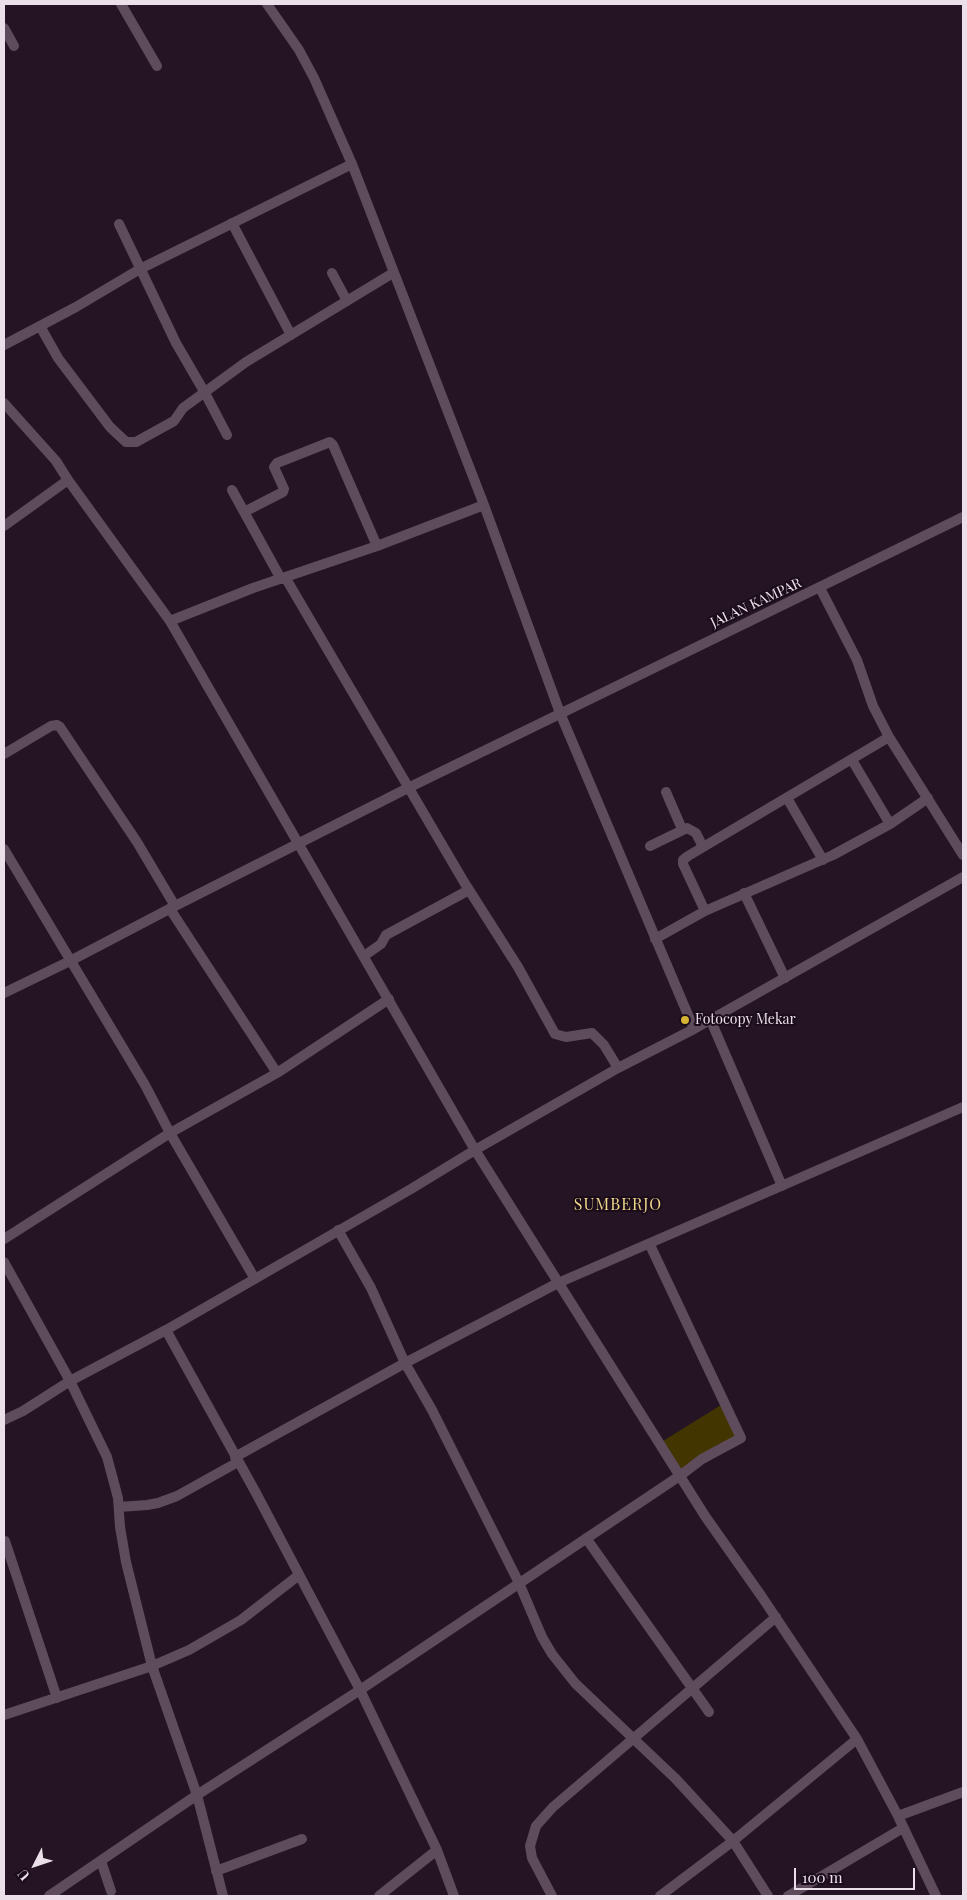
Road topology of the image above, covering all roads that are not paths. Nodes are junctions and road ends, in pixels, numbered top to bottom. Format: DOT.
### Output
graph roads {
  1 [pos="121,4"];
  2 [pos="267,4"];
  3 [pos="4,28"];
  4 [pos="14,46"];
  5 [pos="157,66"];
  6 [pos="352,164"];
  7 [pos="232,223"];
  8 [pos="119,224"];
  9 [pos="140,268"];
  10 [pos="332,273"];
  11 [pos="393,273"];
  12 [pos="347,301"];
  13 [pos="40,326"];
  14 [pos="291,335"];
  15 [pos="4,345"];
  16 [pos="205,393"];
  17 [pos="4,403"];
  18 [pos="227,436"];
  19 [pos="68,480"];
  20 [pos="232,490"];
  21 [pos="484,505"];
  22 [pos="244,512"];
  23 [pos="963,517"];
  24 [pos="4,526"];
  25 [pos="377,546"];
  26 [pos="286,580"];
  27 [pos="820,588"];
  28 [pos="170,621"];
  29 [pos="560,713"];
  30 [pos="889,737"];
  31 [pos="4,754"];
  32 [pos="852,760"];
  33 [pos="408,788"];
  34 [pos="666,792"];
  35 [pos="787,798"];
  36 [pos="928,798"];
  37 [pos="890,824"];
  38 [pos="682,829"];
  39 [pos="298,842"];
  40 [pos="650,846"];
  41 [pos="703,848"];
  42 [pos="4,849"];
  43 [pos="963,856"];
  44 [pos="823,860"];
  45 [pos="963,877"];
  46 [pos="469,890"];
  47 [pos="744,893"];
  48 [pos="173,907"];
  49 [pos="705,911"];
  50 [pos="655,938"];
  51 [pos="364,956"];
  52 [pos="70,961"];
  53 [pos="785,978"];
  54 [pos="4,993"];
  55 [pos="388,999"];
  56 [pos="711,1021"];
  57 [pos="694,1029"];
  58 [pos="618,1068"];
  59 [pos="277,1072"];
  60 [pos="963,1107"];
  61 [pos="170,1133"];
  62 [pos="475,1150"];
  63 [pos="782,1186"];
  64 [pos="338,1230"];
  65 [pos="4,1239"];
  66 [pos="650,1245"];
  67 [pos="4,1262"];
  68 [pos="255,1278"];
  69 [pos="558,1284"];
  70 [pos="166,1330"];
  71 [pos="405,1363"];
  72 [pos="70,1381"];
  73 [pos="4,1420"];
  74 [pos="237,1459"];
  75 [pos="681,1475"];
  76 [pos="118,1502"];
  77 [pos="586,1538"];
  78 [pos="5,1541"];
  79 [pos="298,1575"];
  80 [pos="519,1583"];
  81 [pos="776,1617"];
  82 [pos="152,1666"];
  83 [pos="693,1689"];
  84 [pos="360,1690"];
  85 [pos="57,1698"];
  86 [pos="709,1712"];
  87 [pos="4,1715"];
  88 [pos="634,1738"];
  89 [pos="857,1739"];
  90 [pos="963,1792"];
  91 [pos="197,1795"];
  92 [pos="898,1816"];
  93 [pos="903,1828"];
  94 [pos="302,1839"];
  95 [pos="733,1841"];
  96 [pos="438,1850"];
  97 [pos="101,1861"];
  98 [pos="216,1871"];
  99 [pos="111,1892"];
  100 [pos="49,1896"];
  101 [pos="223,1896"];
  102 [pos="379,1896"];
  103 [pos="454,1896"];
  104 [pos="552,1896"];
  105 [pos="660,1896"];
  106 [pos="768,1896"];
  107 [pos="788,1896"];
  108 [pos="936,1896"];
  1 -- 5 [label="street"];
  2 -- 6 [label="street"];
  3 -- 4 [label="street"];
  6 -- 7 [label="street"];
  6 -- 11 [label="street"];
  7 -- 9 [label="street"];
  7 -- 14 [label="street"];
  8 -- 9 [label="street"];
  9 -- 13 [label="street"];
  9 -- 16 [label="street"];
  10 -- 12 [label="street"];
  11 -- 12 [label="street"];
  11 -- 21 [label="street"];
  12 -- 14 [label="street"];
  13 -- 15 [label="street"];
  13 -- 16 [label="street"];
  14 -- 16 [label="street"];
  16 -- 18 [label="street"];
  17 -- 19 [label="street"];
  19 -- 24 [label="street"];
  19 -- 28 [label="street"];
  20 -- 22 [label="street"];
  21 -- 25 [label="street"];
  21 -- 29 [label="street"];
  22 -- 25 [label="street"];
  22 -- 26 [label="street"];
  23 -- 27 [label="street, JALAN KAMPAR"];
  25 -- 26 [label="street"];
  26 -- 28 [label="street"];
  26 -- 33 [label="street"];
  27 -- 29 [label="street, JALAN KAMPAR"];
  27 -- 30 [label="street"];
  28 -- 39 [label="street"];
  29 -- 33 [label="street, JALAN KAMPAR"];
  29 -- 50 [label="street"];
  30 -- 32 [label="street"];
  30 -- 36 [label="street"];
  31 -- 48 [label="street"];
  32 -- 35 [label="street"];
  32 -- 37 [label="street"];
  33 -- 39 [label="street, JALAN KAMPAR"];
  33 -- 46 [label="street"];
  34 -- 38 [label="street"];
  35 -- 41 [label="street"];
  35 -- 44 [label="street"];
  36 -- 37 [label="street"];
  36 -- 43 [label="street"];
  37 -- 44 [label="street"];
  38 -- 40 [label="street"];
  38 -- 41 [label="street"];
  39 -- 48 [label="street, JALAN KAMPAR"];
  39 -- 51 [label="street"];
  41 -- 49 [label="street"];
  42 -- 52 [label="street"];
  44 -- 47 [label="street"];
  45 -- 53 [label="street"];
  46 -- 51 [label="street"];
  46 -- 58 [label="street"];
  47 -- 49 [label="street"];
  47 -- 53 [label="street"];
  48 -- 52 [label="street, JALAN KAMPAR"];
  48 -- 59 [label="street"];
  49 -- 50 [label="street"];
  50 -- 57 [label="street"];
  51 -- 55 [label="street"];
  52 -- 54 [label="street, JALAN KAMPAR"];
  52 -- 61 [label="street"];
  53 -- 56 [label="street"];
  55 -- 59 [label="street"];
  55 -- 62 [label="street"];
  56 -- 57 [label="street"];
  56 -- 63 [label="street"];
  57 -- 58 [label="street"];
  58 -- 62 [label="street"];
  59 -- 61 [label="street"];
  60 -- 63 [label="street"];
  61 -- 65 [label="street"];
  61 -- 68 [label="street"];
  62 -- 64 [label="street"];
  62 -- 69 [label="street"];
  63 -- 66 [label="street"];
  64 -- 68 [label="street"];
  64 -- 71 [label="street"];
  66 -- 69 [label="street"];
  66 -- 75 [label="street"];
  67 -- 72 [label="street"];
  68 -- 70 [label="street"];
  69 -- 71 [label="street"];
  69 -- 75 [label="street"];
  70 -- 72 [label="street"];
  70 -- 74 [label="street"];
  71 -- 74 [label="street"];
  71 -- 80 [label="street"];
  72 -- 73 [label="street"];
  72 -- 76 [label="street"];
  74 -- 76 [label="street"];
  74 -- 79 [label="street"];
  75 -- 77 [label="street"];
  75 -- 81 [label="street"];
  76 -- 82 [label="street"];
  77 -- 80 [label="street"];
  77 -- 83 [label="street"];
  78 -- 85 [label="street"];
  79 -- 82 [label="street"];
  79 -- 84 [label="street"];
  80 -- 84 [label="street"];
  80 -- 88 [label="street"];
  81 -- 83 [label="street"];
  81 -- 89 [label="street"];
  82 -- 85 [label="street"];
  82 -- 91 [label="street"];
  83 -- 86 [label="street"];
  83 -- 88 [label="street"];
  84 -- 91 [label="street"];
  84 -- 96 [label="street"];
  85 -- 87 [label="street"];
  88 -- 95 [label="street"];
  88 -- 104 [label="street"];
  89 -- 92 [label="street"];
  89 -- 95 [label="street"];
  90 -- 92 [label="street"];
  91 -- 97 [label="street"];
  91 -- 98 [label="street"];
  92 -- 93 [label="street"];
  93 -- 107 [label="street"];
  93 -- 108 [label="street"];
  94 -- 98 [label="street"];
  95 -- 105 [label="street"];
  95 -- 106 [label="street"];
  96 -- 102 [label="street"];
  96 -- 103 [label="street"];
  97 -- 99 [label="street"];
  97 -- 100 [label="street"];
  98 -- 101 [label="street"];
}
